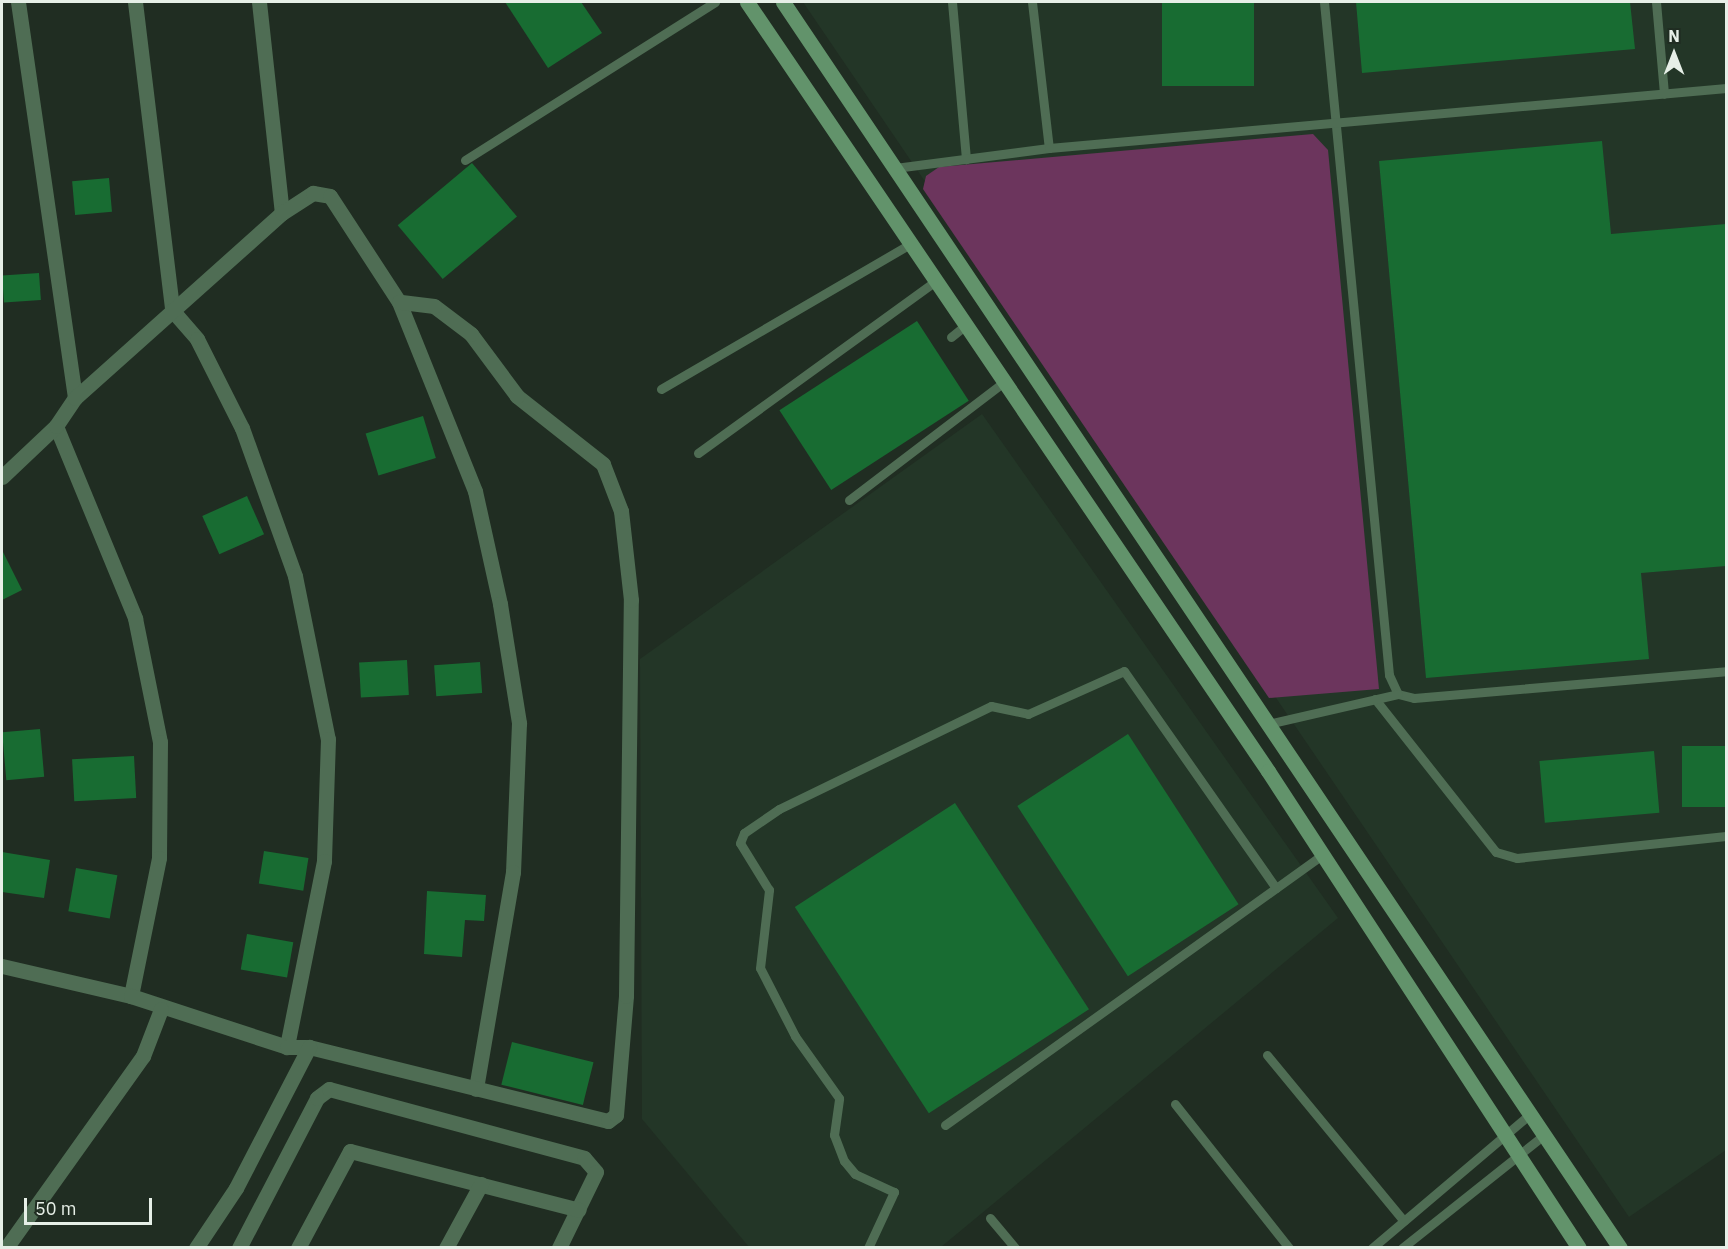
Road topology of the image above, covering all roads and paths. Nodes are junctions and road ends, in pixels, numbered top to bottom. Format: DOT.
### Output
graph roads {
  1 [pos="18,2"];
  2 [pos="135,2"];
  3 [pos="259,2"];
  4 [pos="715,2"];
  5 [pos="747,2"];
  6 [pos="783,2"];
  7 [pos="952,2"];
  8 [pos="1032,2"];
  9 [pos="1324,2"];
  10 [pos="1656,2"];
  11 [pos="1726,88"];
  12 [pos="1664,94"];
  13 [pos="1334,125"];
  14 [pos="1049,148"];
  15 [pos="966,159"];
  16 [pos="465,160"];
  17 [pos="895,168"];
  18 [pos="282,213"];
  19 [pos="910,244"];
  20 [pos="936,281"];
  21 [pos="399,302"];
  22 [pos="172,310"];
  23 [pos="966,325"];
  24 [pos="951,337"];
  25 [pos="1005,381"];
  26 [pos="661,389"];
  27 [pos="75,398"];
  28 [pos="56,426"];
  29 [pos="699,453"];
  30 [pos="2,477"];
  31 [pos="1113,493"];
  32 [pos="849,500"];
  33 [pos="1092,508"];
  34 [pos="1726,671"];
  35 [pos="1398,694"];
  36 [pos="1375,699"];
  37 [pos="1268,724"];
  38 [pos="1726,836"];
  39 [pos="1322,855"];
  40 [pos="1276,888"];
  41 [pos="2,966"];
  42 [pos="131,996"];
  43 [pos="161,1009"];
  44 [pos="287,1047"];
  45 [pos="309,1047"];
  46 [pos="1267,1055"];
  47 [pos="476,1089"];
  48 [pos="1175,1104"];
  49 [pos="1530,1114"];
  50 [pos="945,1125"];
  51 [pos="1544,1135"];
  52 [pos="1502,1136"];
  53 [pos="1517,1154"];
  54 [pos="482,1184"];
  55 [pos="579,1210"];
  56 [pos="990,1218"];
  57 [pos="1404,1221"];
  58 [pos="6,1248"];
  59 [pos="196,1248"];
  60 [pos="239,1248"];
  61 [pos="298,1248"];
  62 [pos="446,1248"];
  63 [pos="559,1248"];
  64 [pos="868,1248"];
  65 [pos="1015,1248"];
  66 [pos="1289,1248"];
  67 [pos="1372,1248"];
  68 [pos="1402,1248"];
  69 [pos="1579,1248"];
  70 [pos="1620,1248"];
  1 -- 27 [label="street"];
  2 -- 22 [label="street"];
  3 -- 18 [label="street"];
  4 -- 16 [label="lane"];
  5 -- 19 [label="street"];
  6 -- 17 [label="street"];
  7 -- 15 [label="lane"];
  8 -- 14 [label="lane"];
  9 -- 13 [label="lane"];
  10 -- 12 [label="lane"];
  11 -- 12 [label="lane"];
  12 -- 13 [label="lane"];
  13 -- 14 [label="lane"];
  13 -- 35 [label="lane"];
  14 -- 15 [label="lane"];
  15 -- 17 [label="lane"];
  17 -- 31 [label="street"];
  18 -- 21 [label="street"];
  18 -- 22 [label="street"];
  19 -- 20 [label="street"];
  19 -- 26 [label="lane"];
  20 -- 23 [label="street"];
  20 -- 29 [label="lane"];
  21 -- 47 [label="street"];
  21 -- 47 [label="street"];
  22 -- 27 [label="street"];
  22 -- 44 [label="street"];
  23 -- 24 [label="lane"];
  23 -- 25 [label="street"];
  25 -- 32 [label="lane"];
  25 -- 33 [label="street"];
  27 -- 28 [label="street"];
  28 -- 30 [label="street"];
  28 -- 42 [label="street"];
  31 -- 33 [label="street"];
  31 -- 37 [label="street"];
  33 -- 39 [label="street"];
  34 -- 35 [label="lane"];
  35 -- 36 [label="lane"];
  36 -- 37 [label="lane"];
  36 -- 38 [label="lane"];
  37 -- 49 [label="street"];
  39 -- 40 [label="lane"];
  39 -- 52 [label="street"];
  40 -- 50 [label="lane"];
  40 -- 64 [label="lane"];
  41 -- 42 [label="street"];
  42 -- 43 [label="street"];
  43 -- 44 [label="street"];
  43 -- 58 [label="street"];
  44 -- 45 [label="street"];
  45 -- 47 [label="street"];
  45 -- 59 [label="street"];
  46 -- 57 [label="lane"];
  48 -- 66 [label="lane"];
  49 -- 51 [label="street"];
  49 -- 52 [label="lane"];
  51 -- 53 [label="lane"];
  51 -- 70 [label="street"];
  52 -- 53 [label="street"];
  52 -- 57 [label="lane"];
  53 -- 68 [label="lane"];
  53 -- 69 [label="street"];
  54 -- 55 [label="street"];
  54 -- 61 [label="street"];
  54 -- 62 [label="street"];
  55 -- 60 [label="street"];
  55 -- 63 [label="street"];
  56 -- 65 [label="lane"];
  57 -- 67 [label="lane"];
}
